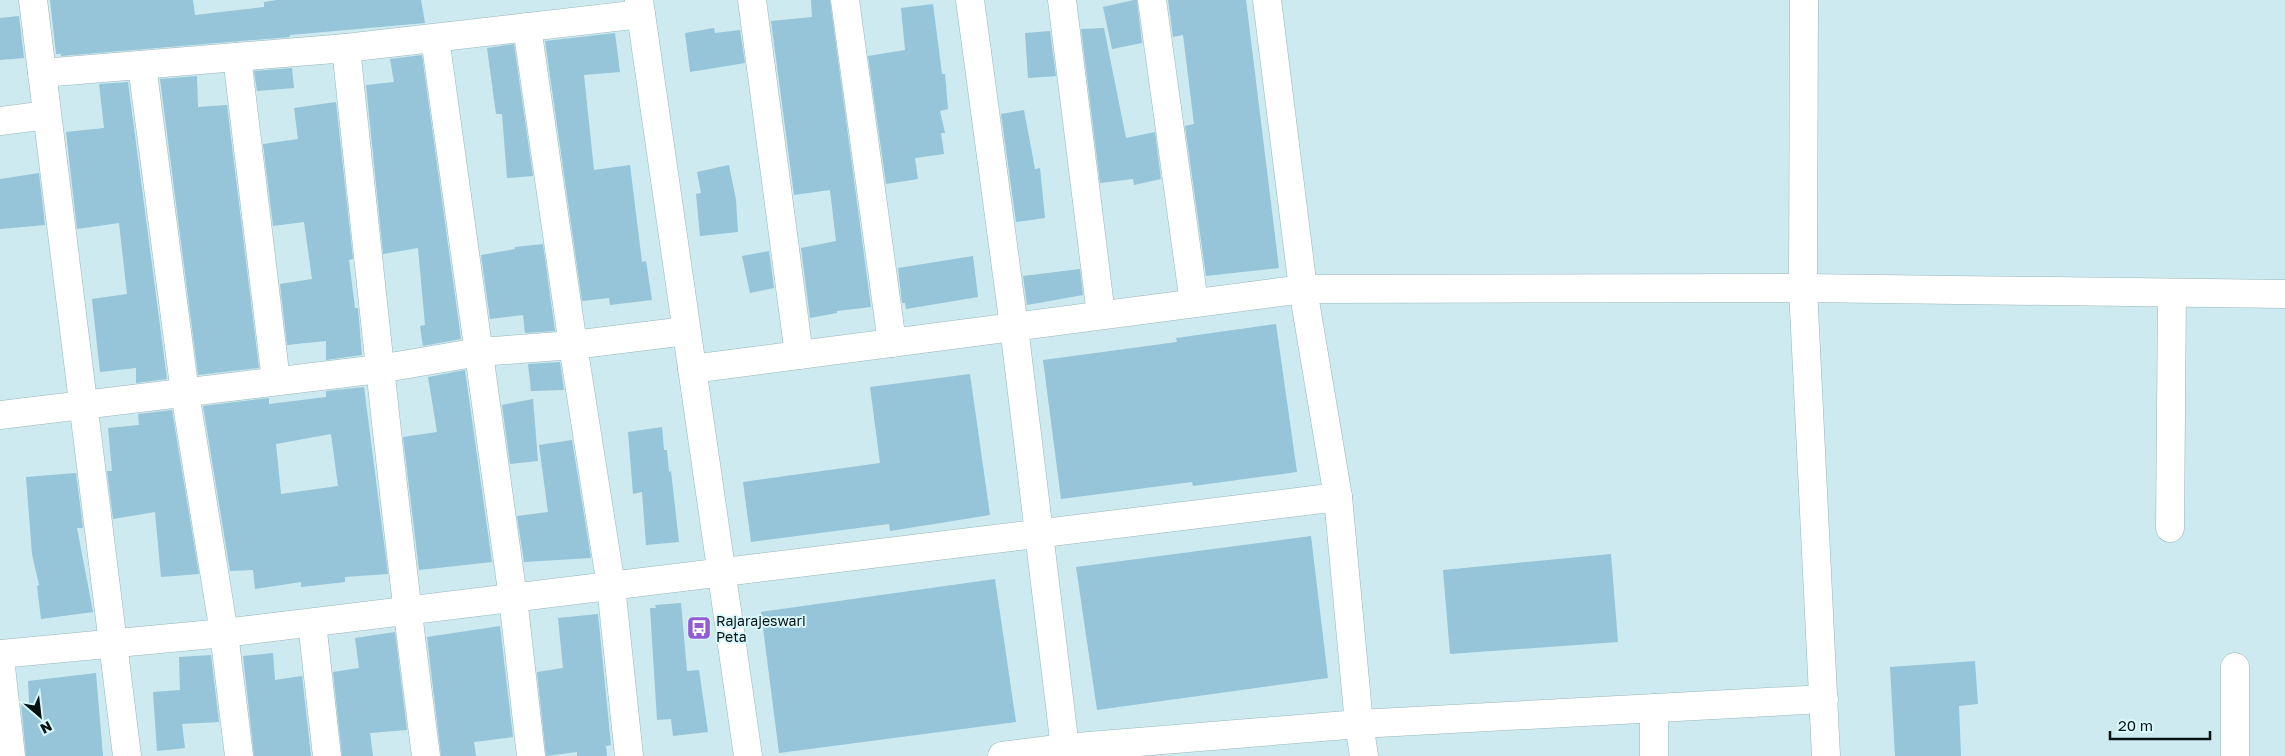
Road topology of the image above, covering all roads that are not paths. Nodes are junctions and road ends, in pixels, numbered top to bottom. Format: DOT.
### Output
graph roads {
  1 [pos="33,0"];
  2 [pos="752,0"];
  3 [pos="845,0"];
  4 [pos="970,0"];
  5 [pos="1062,0"];
  6 [pos="1152,0"];
  7 [pos="1267,0"];
  8 [pos="1804,0"];
  9 [pos="640,7"];
  10 [pos="527,27"];
  11 [pos="435,38"];
  12 [pos="346,48"];
  13 [pos="237,57"];
  14 [pos="142,65"];
  15 [pos="42,73"];
  16 [pos="47,116"];
  17 [pos="0,121"];
  18 [pos="1803,288"];
  19 [pos="1303,289"];
  20 [pos="2172,293"];
  21 [pos="2285,294"];
  22 [pos="1194,303"];
  23 [pos="1101,316"];
  24 [pos="1014,327"];
  25 [pos="686,331"];
  26 [pos="892,343"];
  27 [pos="573,345"];
  28 [pos="479,352"];
  29 [pos="799,355"];
  30 [pos="379,369"];
  31 [pos="692,369"];
  32 [pos="276,381"];
  33 [pos="185,393"];
  34 [pos="83,406"];
  35 [pos="0,416"];
  36 [pos="1338,497"];
  37 [pos="2170,528"];
  38 [pos="1039,534"];
  39 [pos="722,572"];
  40 [pos="610,586"];
  41 [pos="513,598"];
  42 [pos="406,611"];
  43 [pos="312,623"];
  44 [pos="224,633"];
  45 [pos="113,644"];
  46 [pos="0,654"];
  47 [pos="0,658"];
  48 [pos="2235,667"];
  49 [pos="1824,699"];
  50 [pos="1654,708"];
  51 [pos="1359,724"];
  52 [pos="1065,752"];
  53 [pos="11,756"];
  54 [pos="127,756"];
  55 [pos="239,756"];
  56 [pos="328,756"];
  57 [pos="426,756"];
  58 [pos="531,756"];
  59 [pos="628,756"];
  60 [pos="748,756"];
  61 [pos="1002,756"];
  62 [pos="1364,756"];
  63 [pos="1654,756"];
  64 [pos="1826,756"];
  65 [pos="2235,756"];
  1 -- 15 [label="street"];
  2 -- 29 [label="street"];
  3 -- 26 [label="street"];
  4 -- 24 [label="street"];
  5 -- 23 [label="street"];
  6 -- 22 [label="street"];
  7 -- 19 [label="street"];
  8 -- 18 [label="street"];
  9 -- 10 [label="street"];
  9 -- 25 [label="street"];
  10 -- 11 [label="street"];
  10 -- 27 [label="street"];
  11 -- 12 [label="street"];
  11 -- 28 [label="street"];
  12 -- 13 [label="street"];
  12 -- 30 [label="street"];
  13 -- 14 [label="street"];
  13 -- 32 [label="street"];
  14 -- 15 [label="street"];
  14 -- 33 [label="street"];
  15 -- 16 [label="street"];
  16 -- 17 [label="street"];
  16 -- 34 [label="street"];
  18 -- 19 [label="street"];
  18 -- 20 [label="street"];
  18 -- 49 [label="street"];
  19 -- 22 [label="street"];
  19 -- 36 [label="street"];
  20 -- 21 [label="street"];
  20 -- 37 [label="street"];
  22 -- 23 [label="street"];
  23 -- 24 [label="street"];
  24 -- 26 [label="street"];
  24 -- 38 [label="street"];
  25 -- 27 [label="street"];
  25 -- 31 [label="street"];
  26 -- 29 [label="street"];
  27 -- 28 [label="street"];
  27 -- 40 [label="street"];
  28 -- 30 [label="street"];
  28 -- 41 [label="street"];
  29 -- 31 [label="street"];
  30 -- 32 [label="street"];
  30 -- 42 [label="street"];
  31 -- 39 [label="street"];
  32 -- 33 [label="street"];
  33 -- 34 [label="street"];
  33 -- 44 [label="street"];
  34 -- 35 [label="street"];
  34 -- 45 [label="street"];
  36 -- 38 [label="street"];
  36 -- 51 [label="street"];
  38 -- 39 [label="street"];
  38 -- 52 [label="street"];
  39 -- 40 [label="street"];
  39 -- 60 [label="street"];
  40 -- 41 [label="street"];
  40 -- 59 [label="street"];
  41 -- 42 [label="street"];
  41 -- 58 [label="street"];
  42 -- 43 [label="street"];
  42 -- 57 [label="street"];
  43 -- 44 [label="street"];
  43 -- 56 [label="street"];
  44 -- 45 [label="street"];
  44 -- 55 [label="street"];
  45 -- 46 [label="street"];
  45 -- 54 [label="street"];
  47 -- 53 [label="street"];
  48 -- 65 [label="street"];
  49 -- 50 [label="street"];
  49 -- 64 [label="street"];
  50 -- 51 [label="street"];
  50 -- 63 [label="street"];
  51 -- 52 [label="street"];
  51 -- 62 [label="street"];
  52 -- 61 [label="street"];
}
